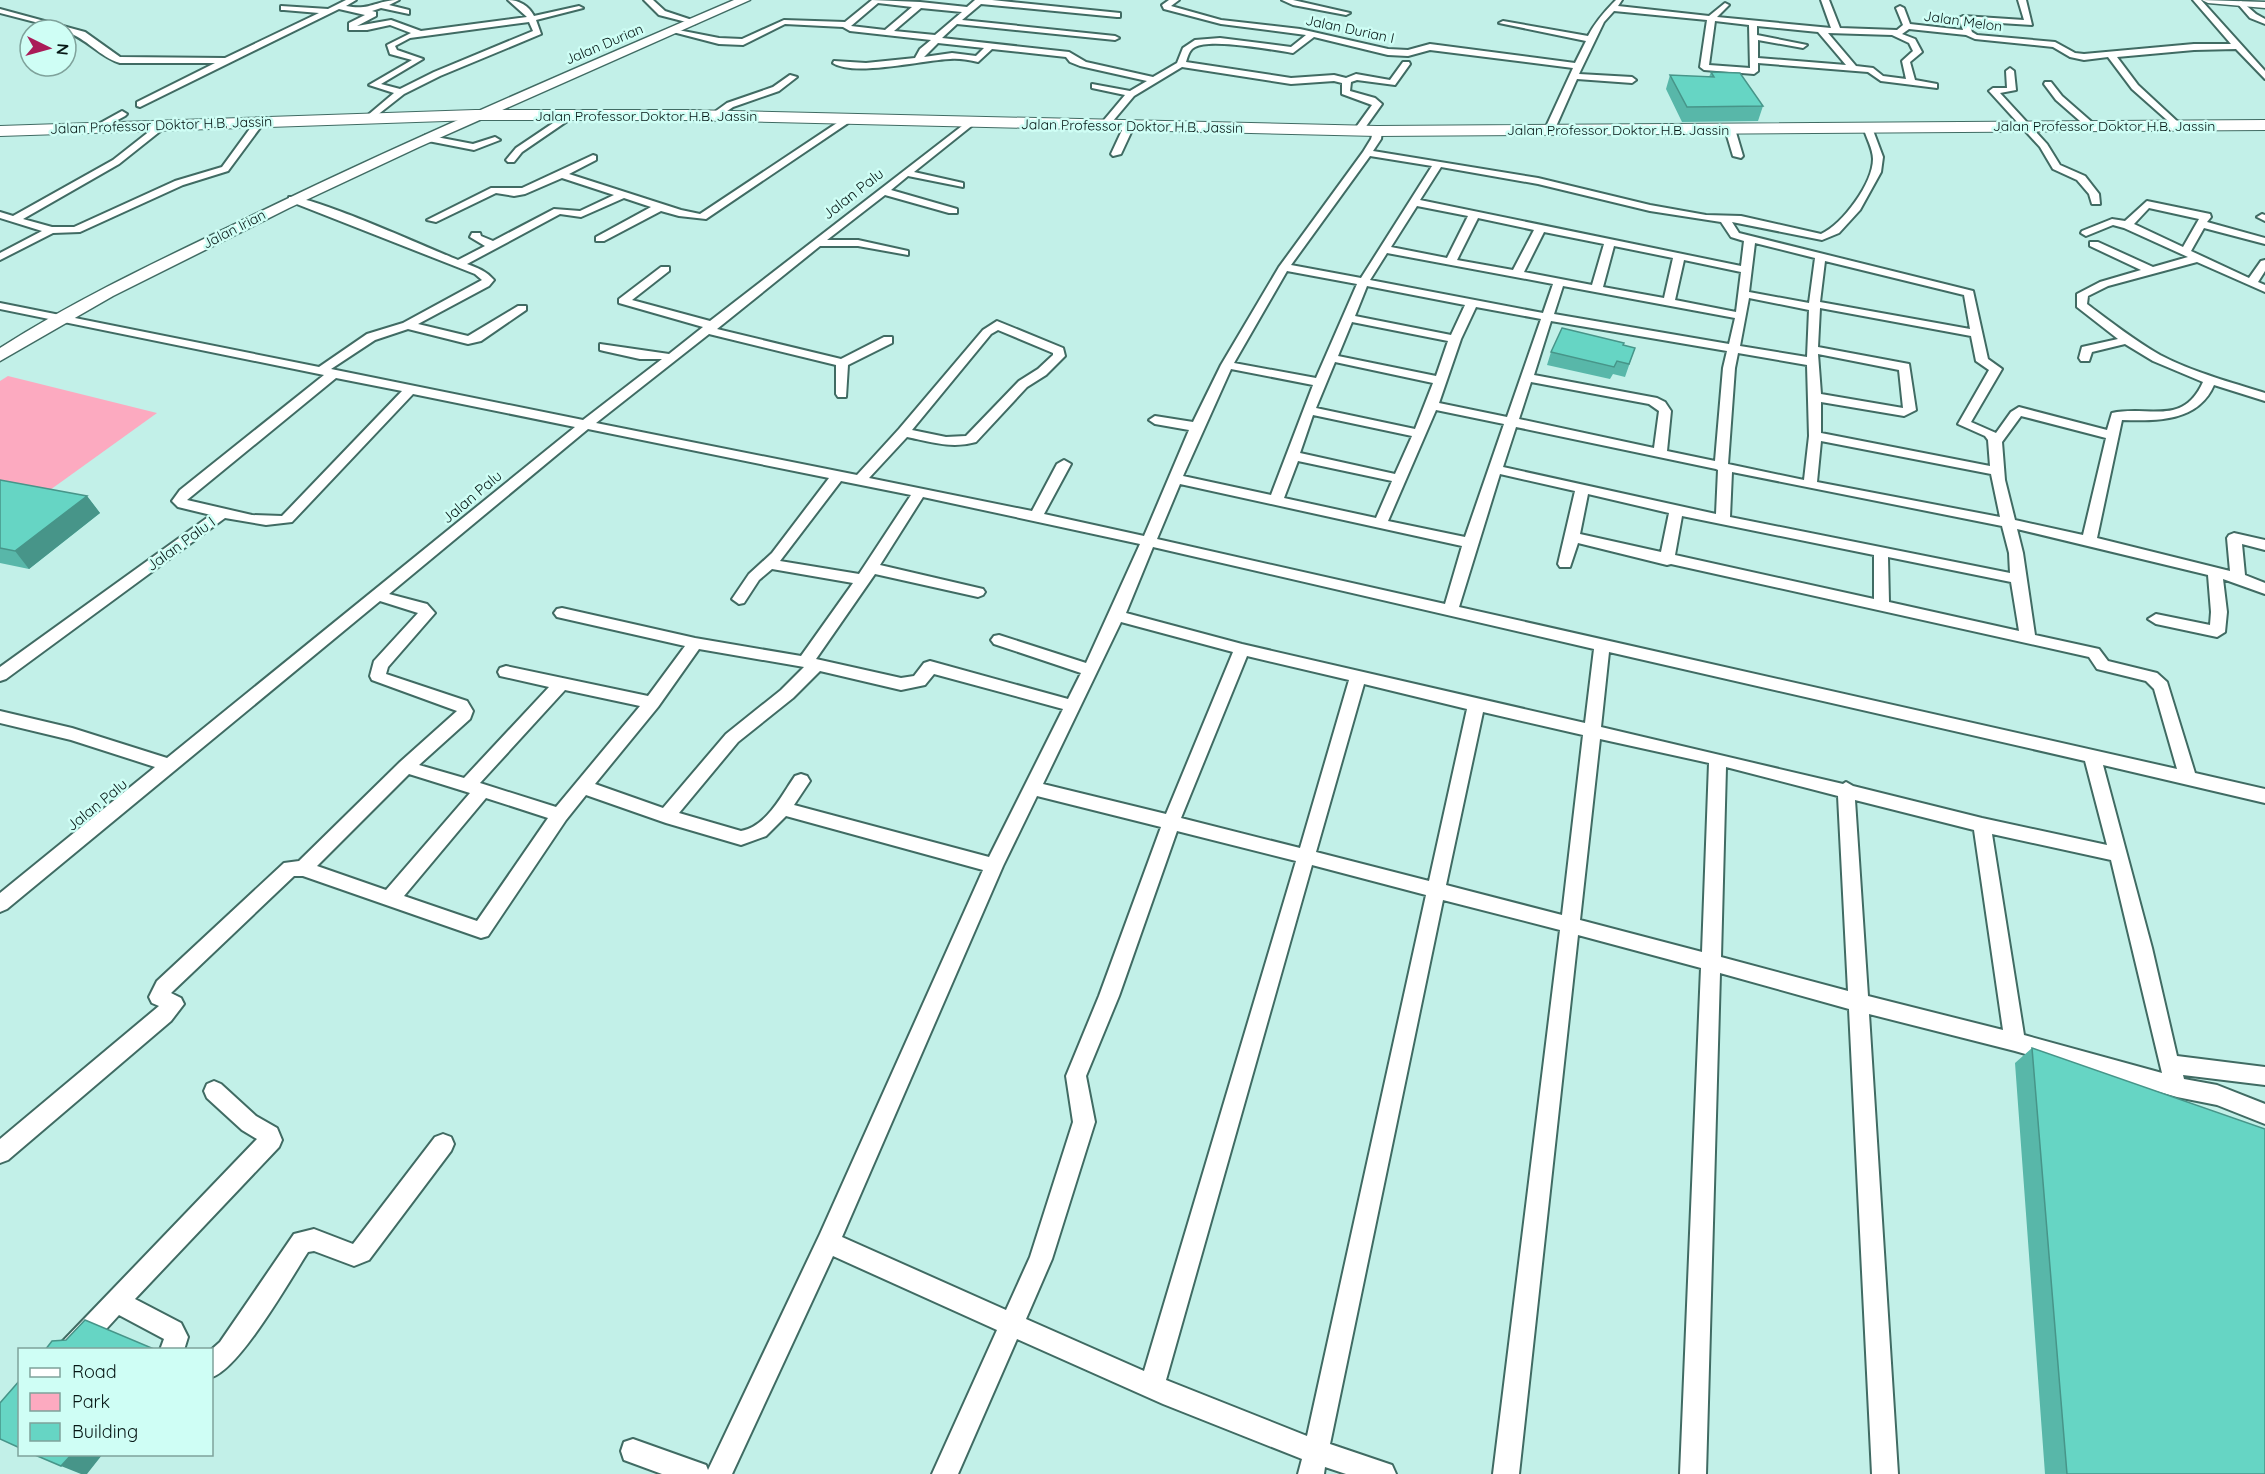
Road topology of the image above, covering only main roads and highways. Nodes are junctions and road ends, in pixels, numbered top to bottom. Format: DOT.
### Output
graph roads {
  1 [pos="2265,125"];
  2 [pos="0,131"];
  1 -- 2 [label="highway, Jalan Professor Doktor H.B. Jassin"];
}
